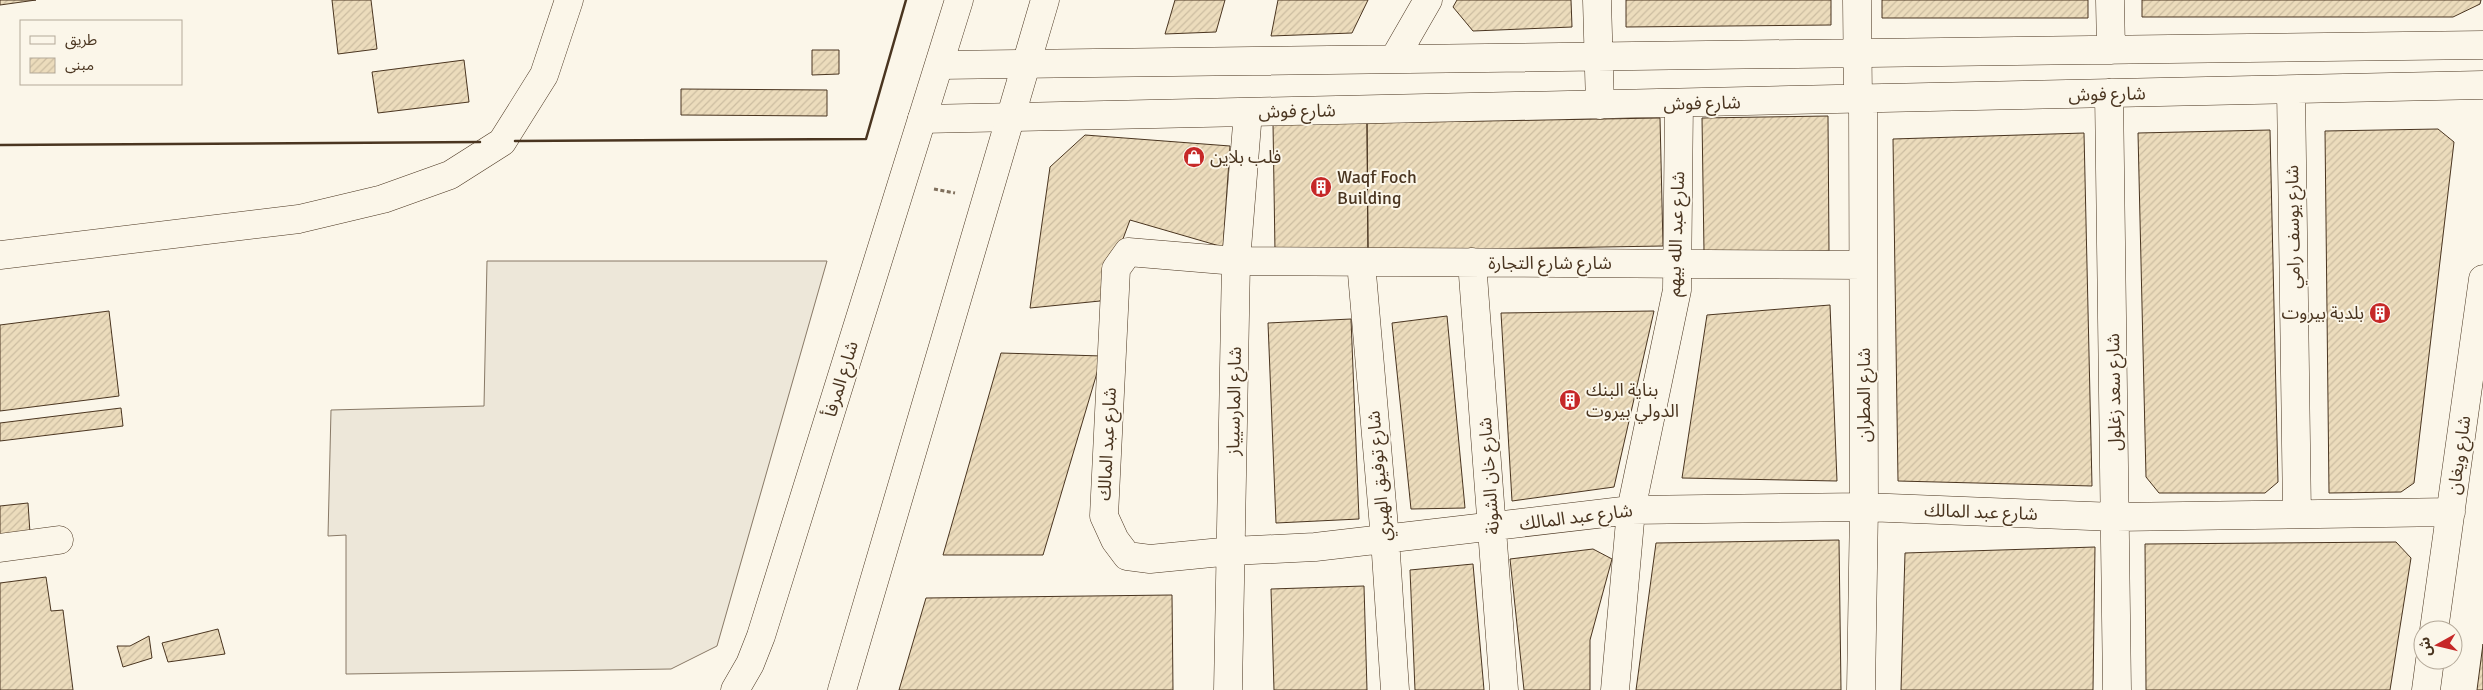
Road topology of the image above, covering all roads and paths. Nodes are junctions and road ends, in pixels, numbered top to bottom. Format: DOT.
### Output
graph roads {
  1 [pos="569,0"];
  2 [pos="959,0"];
  3 [pos="1046,0"];
  4 [pos="1428,0"];
  5 [pos="1597,0"];
  6 [pos="1857,0"];
  7 [pos="2110,0"];
  8 [pos="2483,45"];
  9 [pos="2111,50"];
  10 [pos="1857,52"];
  11 [pos="1598,56"];
  12 [pos="1394,59"];
  13 [pos="1028,64"];
  14 [pos="940,65"];
  15 [pos="2483,85"];
  16 [pos="2292,90"];
  17 [pos="2109,94"];
  18 [pos="1860,99"];
  19 [pos="1679,103"];
  20 [pos="1600,105"];
  21 [pos="1248,112"];
  22 [pos="1012,118"];
  23 [pos="922,119"];
  24 [pos="902,184"];
  25 [pos="988,199"];
  26 [pos="0,254"];
  27 [pos="1236,261"];
  28 [pos="1361,262"];
  29 [pos="1472,262"];
  30 [pos="1678,264"];
  31 [pos="1863,265"];
  32 [pos="2483,279"];
  33 [pos="1864,507"];
  34 [pos="1631,510"];
  35 [pos="2451,512"];
  36 [pos="2297,514"];
  37 [pos="2116,517"];
  38 [pos="1493,527"];
  39 [pos="59,540"];
  40 [pos="1385,540"];
  41 [pos="0,548"];
  42 [pos="1232,551"];
  43 [pos="2435,620"];
  44 [pos="761,636"];
  45 [pos="2429,670"];
  46 [pos="735,690"];
  47 [pos="760,690"];
  48 [pos="842,690"];
  49 [pos="1228,690"];
  50 [pos="1395,690"];
  51 [pos="1504,690"];
  52 [pos="1615,690"];
  53 [pos="1861,690"];
  54 [pos="2116,690"];
  55 [pos="2426,690"];
  1 -- 26 [label="main road"];
  2 -- 14 [label="main road, شارع المرفأ"];
  3 -- 13 [label="main road"];
  4 -- 12 [label="main road"];
  5 -- 11 [label="main road"];
  6 -- 10 [label="main road, شارع المطران"];
  7 -- 9 [label="main road"];
  8 -- 9 [label="main road"];
  9 -- 10 [label="main road"];
  10 -- 11 [label="main road"];
  10 -- 18 [label="main road, شارع المطران"];
  11 -- 12 [label="main road"];
  11 -- 20 [label="main road"];
  12 -- 13 [label="main road"];
  13 -- 14 [label="main road"];
  13 -- 22 [label="main road"];
  14 -- 23 [label="main road, شارع المرفأ"];
  15 -- 16 [label="main road, شارع فوش"];
  16 -- 17 [label="main road, شارع فوش"];
  16 -- 36 [label="main road, شارع يوسف رامي"];
  17 -- 18 [label="main road, شارع فوش"];
  17 -- 37 [label="main road, شارع سعد زغلول"];
  18 -- 19 [label="main road, شارع فوش"];
  18 -- 31 [label="main road, شارع المطران"];
  19 -- 20 [label="main road, شارع فوش"];
  19 -- 30 [label="main road, شارع عبد الله بيهم"];
  20 -- 21 [label="main road, شارع فوش"];
  21 -- 22 [label="main road, شارع فوش"];
  21 -- 27 [label="main road, شارع المارسيياز"];
  22 -- 23 [label="main road, شارع فوش"];
  22 -- 25 [label="main road"];
  23 -- 24 [label="main road, شارع المرفأ"];
  24 -- 25 [label="path"];
  24 -- 44 [label="main road, شارع المرفأ"];
  25 -- 48 [label="main road"];
  27 -- 28 [label="main road, شارع شارع التجارة"];
  27 -- 42 [label="main road, شارع المارسيياز"];
  27 -- 42 [label="main road, شارع عبد المالك"];
  28 -- 29 [label="main road, شارع شارع التجارة"];
  28 -- 40 [label="main road, شارع توفيق الهبري"];
  29 -- 30 [label="main road, شارع شارع التجارة"];
  29 -- 38 [label="main road, شارع خان الشونة"];
  30 -- 31 [label="main road, شارع شارع التجارة"];
  30 -- 34 [label="main road, شارع عبد الله بيهم"];
  31 -- 33 [label="main road, شارع المطران"];
  32 -- 35 [label="main road, شارع ويغان"];
  33 -- 34 [label="main road, شارع عبد المالك"];
  33 -- 37 [label="main road, شارع عبد المالك"];
  33 -- 53 [label="main road, شارع المطران"];
  34 -- 38 [label="main road, شارع عبد المالك"];
  34 -- 52 [label="main road, شارع عبد الله بيهم"];
  35 -- 36 [label="main road, شارع عبد المالك"];
  35 -- 43 [label="main road, شارع ويغان"];
  36 -- 37 [label="main road, شارع عبد المالك"];
  37 -- 54 [label="main road, شارع سعد زغلول"];
  38 -- 40 [label="main road, شارع عبد المالك"];
  38 -- 51 [label="main road, شارع خان الشونة"];
  39 -- 41 [label="main road"];
  40 -- 42 [label="main road, شارع عبد المالك"];
  40 -- 50 [label="main road, شارع توفيق الهبري"];
  42 -- 49 [label="main road, شارع المارسيياز"];
  44 -- 46 [label="main road, شارع المرفأ"];
  44 -- 47 [label="main road"];
  45 -- 55 [label="main road"];
}
